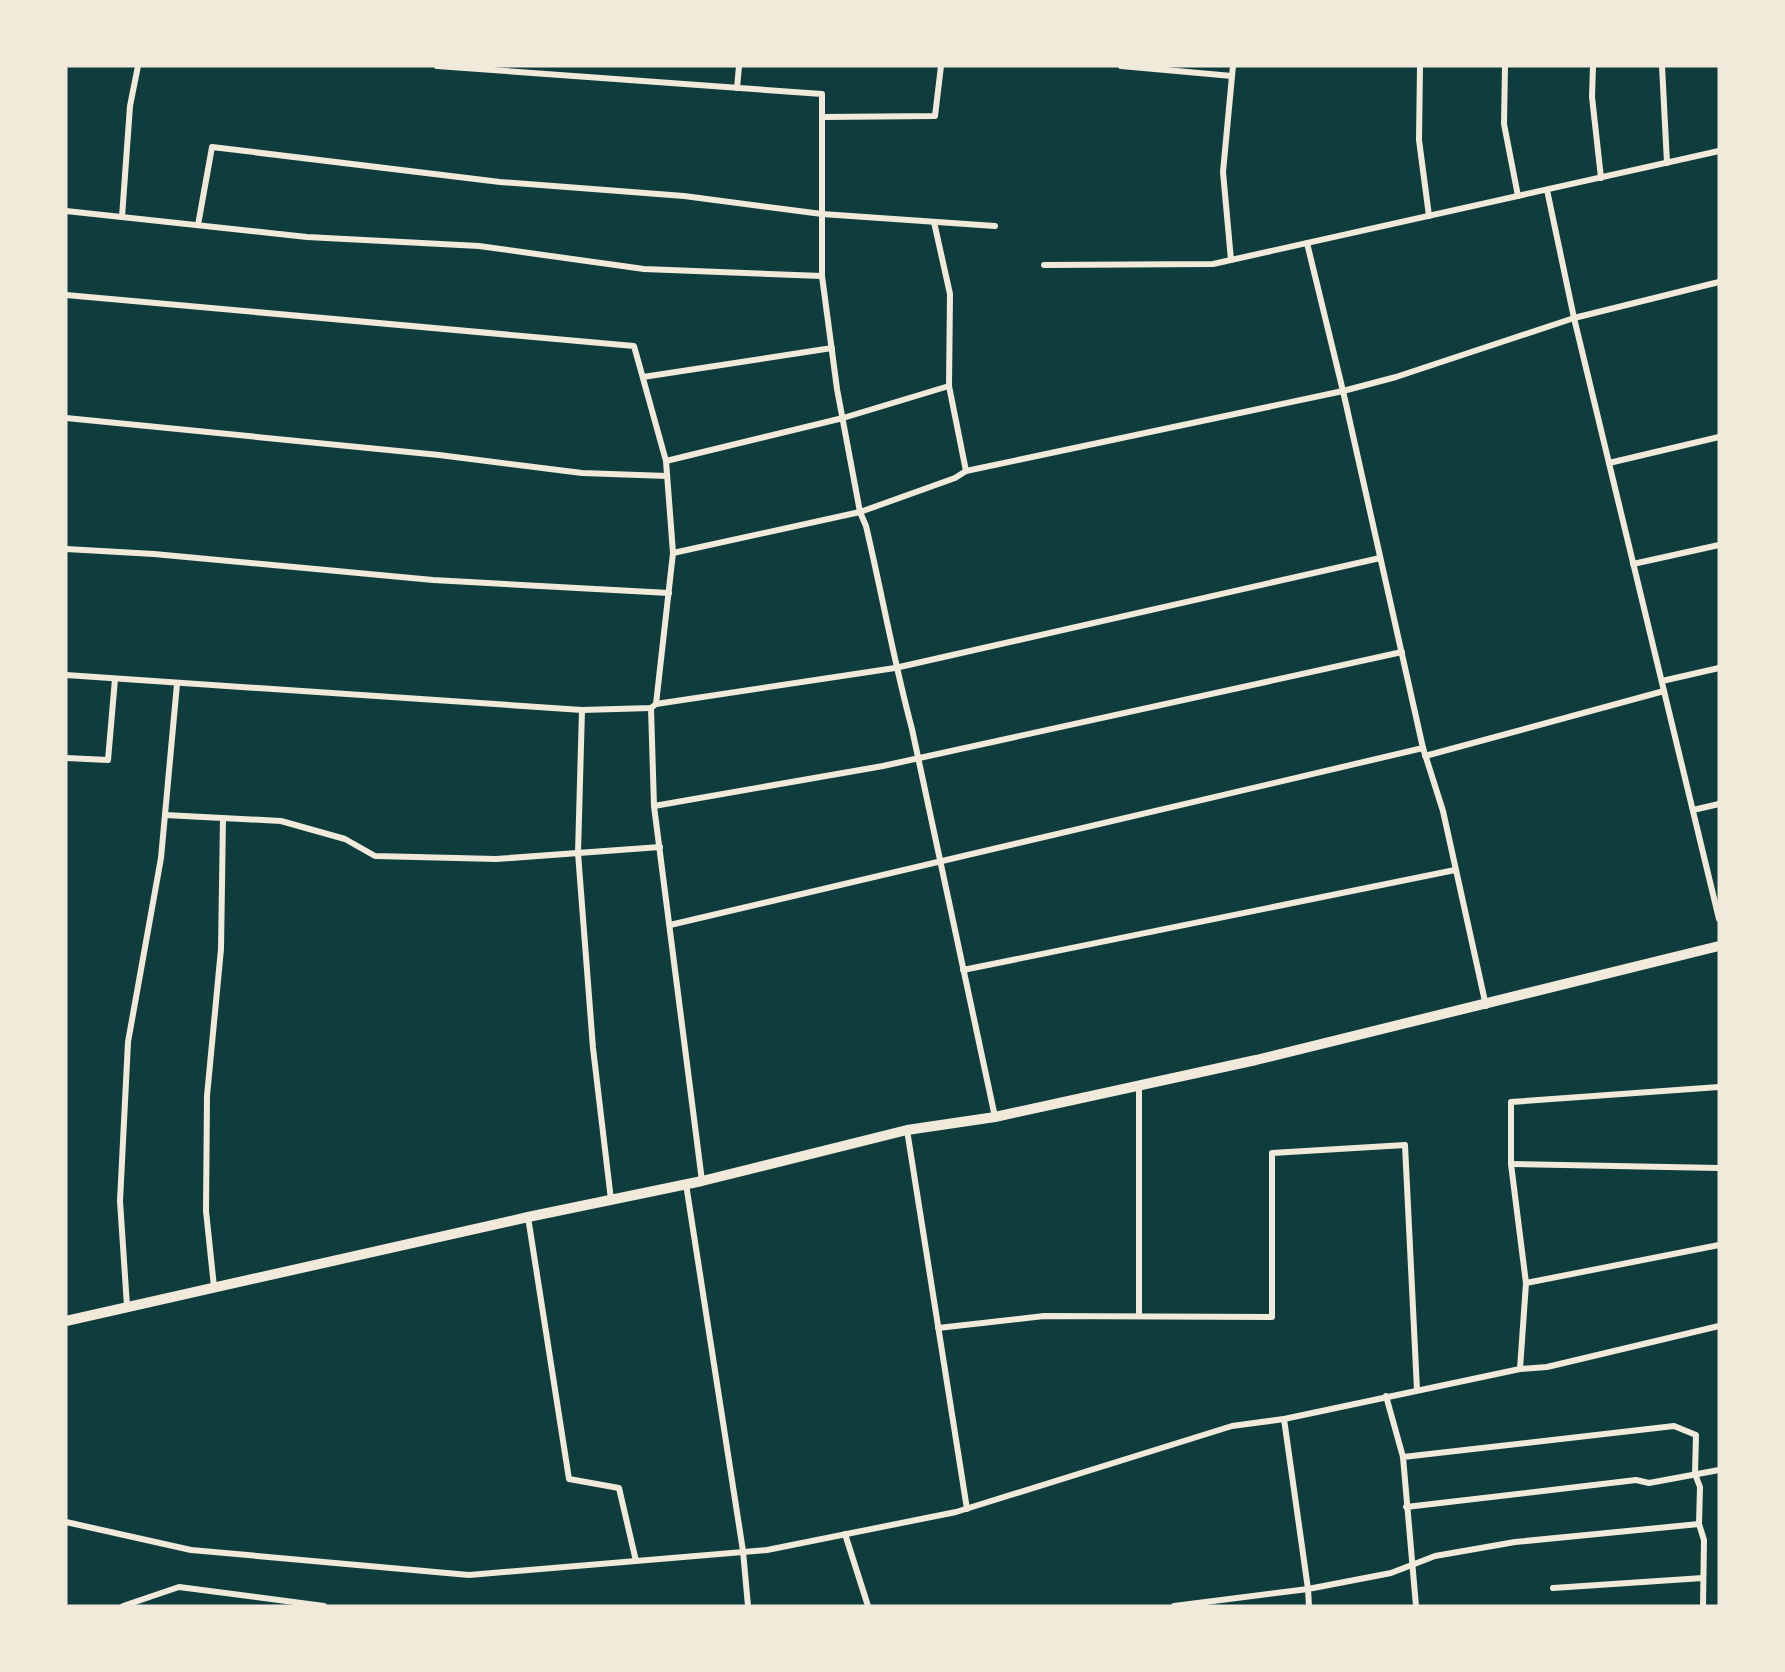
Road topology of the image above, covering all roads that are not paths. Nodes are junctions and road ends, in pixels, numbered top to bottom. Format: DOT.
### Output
graph roads {
  1 [pos="138,66"];
  2 [pos="437,66"];
  3 [pos="739,66"];
  4 [pos="941,66"];
  5 [pos="1121,66"];
  6 [pos="1233,66"];
  7 [pos="1420,66"];
  8 [pos="1506,66"];
  9 [pos="1593,66"];
  10 [pos="1662,66"];
  11 [pos="1232,76"];
  12 [pos="737,88"];
  13 [pos="823,117"];
  14 [pos="1719,151"];
  15 [pos="1667,163"];
  16 [pos="1601,178"];
  17 [pos="1547,190"];
  18 [pos="1518,196"];
  19 [pos="66,211"];
  20 [pos="822,214"];
  21 [pos="1429,216"];
  22 [pos="122,217"];
  23 [pos="934,222"];
  24 [pos="198,225"];
  25 [pos="995,226"];
  26 [pos="1307,243"];
  27 [pos="1231,260"];
  28 [pos="1044,265"];
  29 [pos="822,276"];
  30 [pos="1719,282"];
  31 [pos="66,295"];
  32 [pos="1574,318"];
  33 [pos="832,348"];
  34 [pos="643,377"];
  35 [pos="949,386"];
  36 [pos="1343,391"];
  37 [pos="66,418"];
  38 [pos="843,418"];
  39 [pos="1719,437"];
  40 [pos="666,461"];
  41 [pos="1609,463"];
  42 [pos="966,471"];
  43 [pos="667,476"];
  44 [pos="860,512"];
  45 [pos="1719,545"];
  46 [pos="66,549"];
  47 [pos="673,553"];
  48 [pos="1380,558"];
  49 [pos="1633,564"];
  50 [pos="669,593"];
  51 [pos="1402,652"];
  52 [pos="895,668"];
  53 [pos="1719,668"];
  54 [pos="66,675"];
  55 [pos="115,679"];
  56 [pos="1662,681"];
  57 [pos="177,684"];
  58 [pos="1664,691"];
  59 [pos="654,706"];
  60 [pos="582,710"];
  61 [pos="1423,748"];
  62 [pos="1425,756"];
  63 [pos="66,758"];
  64 [pos="918,759"];
  65 [pos="1719,804"];
  66 [pos="654,806"];
  67 [pos="1693,810"];
  68 [pos="165,815"];
  69 [pos="223,818"];
  70 [pos="660,847"];
  71 [pos="578,853"];
  72 [pos="940,863"];
  73 [pos="1455,870"];
  74 [pos="1719,919"];
  75 [pos="670,925"];
  76 [pos="1719,946"];
  77 [pos="963,970"];
  78 [pos="1485,1006"];
  79 [pos="1139,1085"];
  80 [pos="1719,1087"];
  81 [pos="995,1117"];
  82 [pos="907,1130"];
  83 [pos="1511,1164"];
  84 [pos="1719,1168"];
  85 [pos="702,1181"];
  86 [pos="686,1184"];
  87 [pos="611,1200"];
  88 [pos="528,1217"];
  89 [pos="1719,1245"];
  90 [pos="1527,1283"];
  91 [pos="214,1287"];
  92 [pos="127,1306"];
  93 [pos="1139,1316"];
  94 [pos="66,1321"];
  95 [pos="1719,1326"];
  96 [pos="938,1328"];
  97 [pos="1520,1369"];
  98 [pos="1417,1390"];
  99 [pos="1386,1396"];
  100 [pos="1284,1419"];
  101 [pos="1403,1457"];
  102 [pos="1719,1470"];
  103 [pos="1695,1474"];
  104 [pos="1406,1508"];
  105 [pos="967,1509"];
  106 [pos="66,1522"];
  107 [pos="1699,1524"];
  108 [pos="845,1534"];
  109 [pos="743,1551"];
  110 [pos="636,1561"];
  111 [pos="1411,1566"];
  112 [pos="1703,1578"];
  113 [pos="1553,1588"];
  114 [pos="1308,1589"];
  115 [pos="1215,1603"];
  116 [pos="123,1606"];
  117 [pos="324,1606"];
  118 [pos="748,1606"];
  119 [pos="868,1606"];
  120 [pos="1174,1606"];
  121 [pos="1309,1606"];
  122 [pos="1416,1606"];
  123 [pos="1703,1606"];
  1 -- 22 [label="street"];
  2 -- 12 [label="street"];
  3 -- 12 [label="street"];
  4 -- 13 [label="street"];
  5 -- 11 [label="street"];
  6 -- 11 [label="street"];
  7 -- 21 [label="street"];
  8 -- 18 [label="street"];
  9 -- 16 [label="street"];
  10 -- 15 [label="street"];
  11 -- 27 [label="street"];
  12 -- 13 [label="street"];
  13 -- 20 [label="street"];
  14 -- 15 [label="street"];
  15 -- 16 [label="street"];
  16 -- 17 [label="street"];
  17 -- 18 [label="street"];
  17 -- 32 [label="street"];
  18 -- 21 [label="street"];
  19 -- 22 [label="street"];
  20 -- 23 [label="street"];
  20 -- 24 [label="street"];
  20 -- 29 [label="street"];
  21 -- 26 [label="street"];
  22 -- 24 [label="street"];
  23 -- 25 [label="street"];
  23 -- 35 [label="street"];
  24 -- 29 [label="street"];
  26 -- 27 [label="street"];
  26 -- 36 [label="street"];
  27 -- 28 [label="street"];
  29 -- 33 [label="street"];
  30 -- 32 [label="street"];
  31 -- 34 [label="street"];
  32 -- 36 [label="street"];
  32 -- 41 [label="street"];
  33 -- 34 [label="street"];
  33 -- 38 [label="street"];
  34 -- 40 [label="street"];
  35 -- 38 [label="street"];
  35 -- 42 [label="street"];
  36 -- 42 [label="street"];
  36 -- 48 [label="street"];
  37 -- 43 [label="street"];
  38 -- 40 [label="street"];
  38 -- 44 [label="street"];
  39 -- 41 [label="street"];
  40 -- 43 [label="street"];
  41 -- 49 [label="street"];
  42 -- 44 [label="street"];
  43 -- 47 [label="street"];
  44 -- 47 [label="street"];
  44 -- 52 [label="street"];
  45 -- 49 [label="street"];
  46 -- 50 [label="street"];
  47 -- 50 [label="street"];
  48 -- 51 [label="street"];
  48 -- 52 [label="street"];
  49 -- 56 [label="street"];
  50 -- 59 [label="street"];
  51 -- 61 [label="street"];
  51 -- 64 [label="street"];
  52 -- 59 [label="street"];
  52 -- 64 [label="street"];
  53 -- 56 [label="street"];
  54 -- 55 [label="street"];
  55 -- 57 [label="street"];
  55 -- 63 [label="street"];
  56 -- 58 [label="street"];
  57 -- 60 [label="street"];
  57 -- 68 [label="street"];
  58 -- 62 [label="street"];
  58 -- 67 [label="street"];
  59 -- 60 [label="street"];
  59 -- 66 [label="street"];
  60 -- 71 [label="street"];
  61 -- 62 [label="street"];
  61 -- 72 [label="street"];
  62 -- 73 [label="street"];
  64 -- 66 [label="street"];
  64 -- 72 [label="street"];
  65 -- 67 [label="street"];
  66 -- 70 [label="street"];
  67 -- 74 [label="street"];
  68 -- 69 [label="street"];
  68 -- 92 [label="street"];
  69 -- 71 [label="street"];
  69 -- 91 [label="street"];
  70 -- 71 [label="street"];
  70 -- 75 [label="street"];
  71 -- 87 [label="street"];
  72 -- 75 [label="street"];
  72 -- 77 [label="street"];
  73 -- 77 [label="street"];
  73 -- 78 [label="street"];
  75 -- 85 [label="street"];
  76 -- 78 [label="street"];
  77 -- 81 [label="street"];
  78 -- 79 [label="street"];
  79 -- 81 [label="street"];
  79 -- 93 [label="street"];
  80 -- 83 [label="street"];
  81 -- 82 [label="street"];
  82 -- 85 [label="street"];
  82 -- 96 [label="street"];
  83 -- 84 [label="street"];
  83 -- 90 [label="street"];
  85 -- 86 [label="street"];
  86 -- 87 [label="street"];
  86 -- 109 [label="street"];
  87 -- 88 [label="street"];
  88 -- 91 [label="street"];
  88 -- 110 [label="street"];
  89 -- 90 [label="street"];
  90 -- 97 [label="street"];
  91 -- 92 [label="street"];
  92 -- 94 [label="street"];
  93 -- 96 [label="street"];
  93 -- 98 [label="street"];
  95 -- 97 [label="street"];
  96 -- 105 [label="street"];
  97 -- 98 [label="street"];
  98 -- 99 [label="street"];
  99 -- 100 [label="street"];
  99 -- 101 [label="street"];
  100 -- 105 [label="street"];
  100 -- 114 [label="street"];
  101 -- 103 [label="street"];
  101 -- 104 [label="street"];
  102 -- 103 [label="street"];
  103 -- 104 [label="street"];
  103 -- 107 [label="street"];
  104 -- 111 [label="street"];
  105 -- 108 [label="street"];
  106 -- 110 [label="street"];
  107 -- 111 [label="street"];
  107 -- 112 [label="street"];
  108 -- 109 [label="street"];
  108 -- 119 [label="street"];
  109 -- 110 [label="street"];
  109 -- 118 [label="street"];
  111 -- 114 [label="street"];
  111 -- 122 [label="street"];
  112 -- 113 [label="street"];
  112 -- 123 [label="street"];
  114 -- 115 [label="street"];
  114 -- 121 [label="street"];
  115 -- 120 [label="street"];
  116 -- 117 [label="street"];
}
